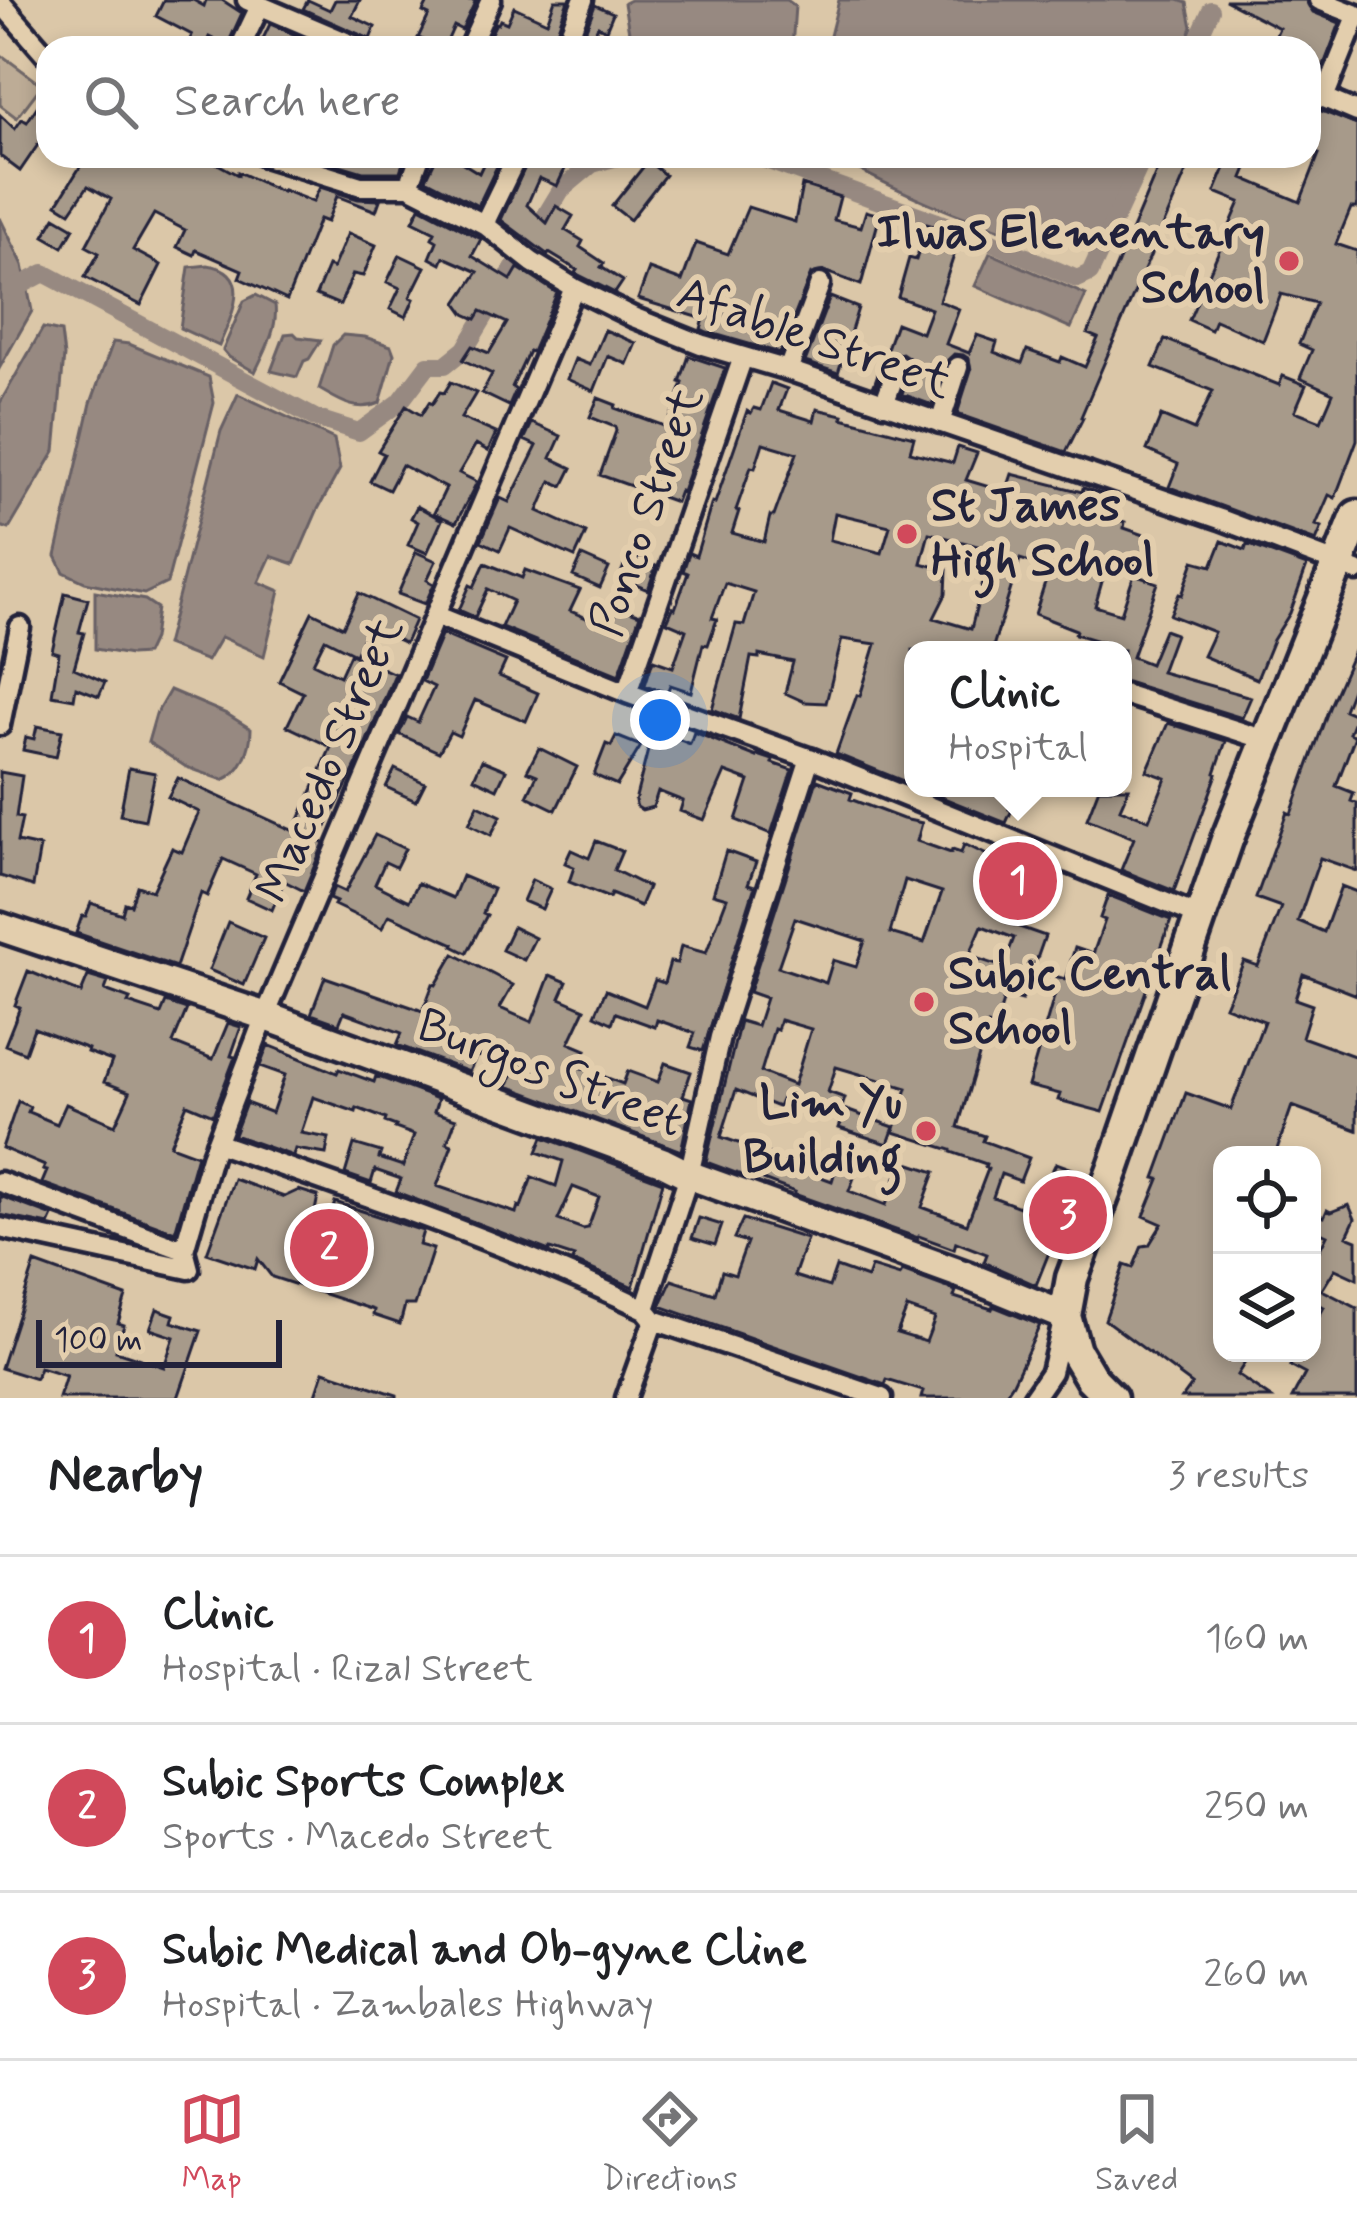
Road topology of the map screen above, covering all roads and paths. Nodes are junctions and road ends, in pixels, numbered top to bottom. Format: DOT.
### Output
graph roads {
  1 [pos="491,0"];
  2 [pos="583,0"];
  3 [pos="1318,0"];
  4 [pos="254,3"];
  5 [pos="2,4"];
  6 [pos="1357,15"];
  7 [pos="244,36"];
  8 [pos="331,36"];
  9 [pos="474,36"];
  10 [pos="569,36"];
  11 [pos="36,43"];
  12 [pos="1357,112"];
  13 [pos="303,168"];
  14 [pos="416,168"];
  15 [pos="511,168"];
  16 [pos="409,186"];
  17 [pos="484,224"];
  18 [pos="820,284"];
  19 [pos="574,288"];
  20 [pos="742,356"];
  21 [pos="898,366"];
  22 [pos="958,368"];
  23 [pos="788,370"];
  24 [pos="884,404"];
  25 [pos="940,423"];
  26 [pos="1357,516"];
  27 [pos="1348,567"];
  28 [pos="435,615"];
  29 [pos="20,626"];
  30 [pos="628,693"];
  31 [pos="1132,697"];
  32 [pos="0,725"];
  33 [pos="1265,740"];
  34 [pos="813,760"];
  35 [pos="904,790"];
  36 [pos="925,797"];
  37 [pos="1199,916"];
  38 [pos="0,927"];
  39 [pos="265,1016"];
  40 [pos="216,1143"];
  41 [pos="689,1175"];
  42 [pos="0,1182"];
  43 [pos="0,1228"];
  44 [pos="186,1259"];
  45 [pos="649,1315"];
  46 [pos="1065,1316"];
  47 [pos="626,1398"];
  48 [pos="882,1398"];
  49 [pos="1033,1398"];
  50 [pos="1111,1398"];
  1 -- 9 [label="street"];
  2 -- 10 [label="street"];
  3 -- 6 [label="street"];
  4 -- 7 [label="street"];
  4 -- 8 [label="street"];
  5 -- 11 [label="street"];
  6 -- 12 [label="street"];
  13 -- 16 [label="street, Afable Street"];
  14 -- 16 [label="street"];
  15 -- 17 [label="street"];
  16 -- 17 [label="street, Afable Street"];
  17 -- 19 [label="street, Afable Street"];
  18 -- 23 [label="street"];
  19 -- 20 [label="street, Afable Street"];
  19 -- 28 [label="street, Macedo Street"];
  20 -- 23 [label="street, Afable Street"];
  20 -- 30 [label="street, Ponco Street"];
  21 -- 24 [label="street"];
  22 -- 25 [label="street"];
  23 -- 24 [label="street, Afable Street"];
  24 -- 25 [label="street, Afable Street"];
  25 -- 27 [label="street, Afable Street"];
  26 -- 27 [label="main road"];
  27 -- 33 [label="main road"];
  28 -- 30 [label="street"];
  28 -- 39 [label="street, Macedo Street"];
  29 -- 32 [label="street"];
  30 -- 34 [label="street"];
  31 -- 33 [label="street"];
  33 -- 37 [label="main road"];
  34 -- 35 [label="street"];
  34 -- 41 [label="street"];
  36 -- 37 [label="street"];
  37 -- 46 [label="main road"];
  38 -- 39 [label="street, Burgos Street"];
  39 -- 40 [label="street, Macedo Street"];
  39 -- 41 [label="street, Burgos Street"];
  40 -- 44 [label="street, Macedo Street"];
  40 -- 45 [label="street"];
  41 -- 45 [label="street"];
  41 -- 46 [label="street, Burgos Street"];
  42 -- 44 [label="street"];
  43 -- 44 [label="street"];
  45 -- 47 [label="street"];
  45 -- 48 [label="street"];
  46 -- 49 [label="street"];
  46 -- 50 [label="main road"];
}
